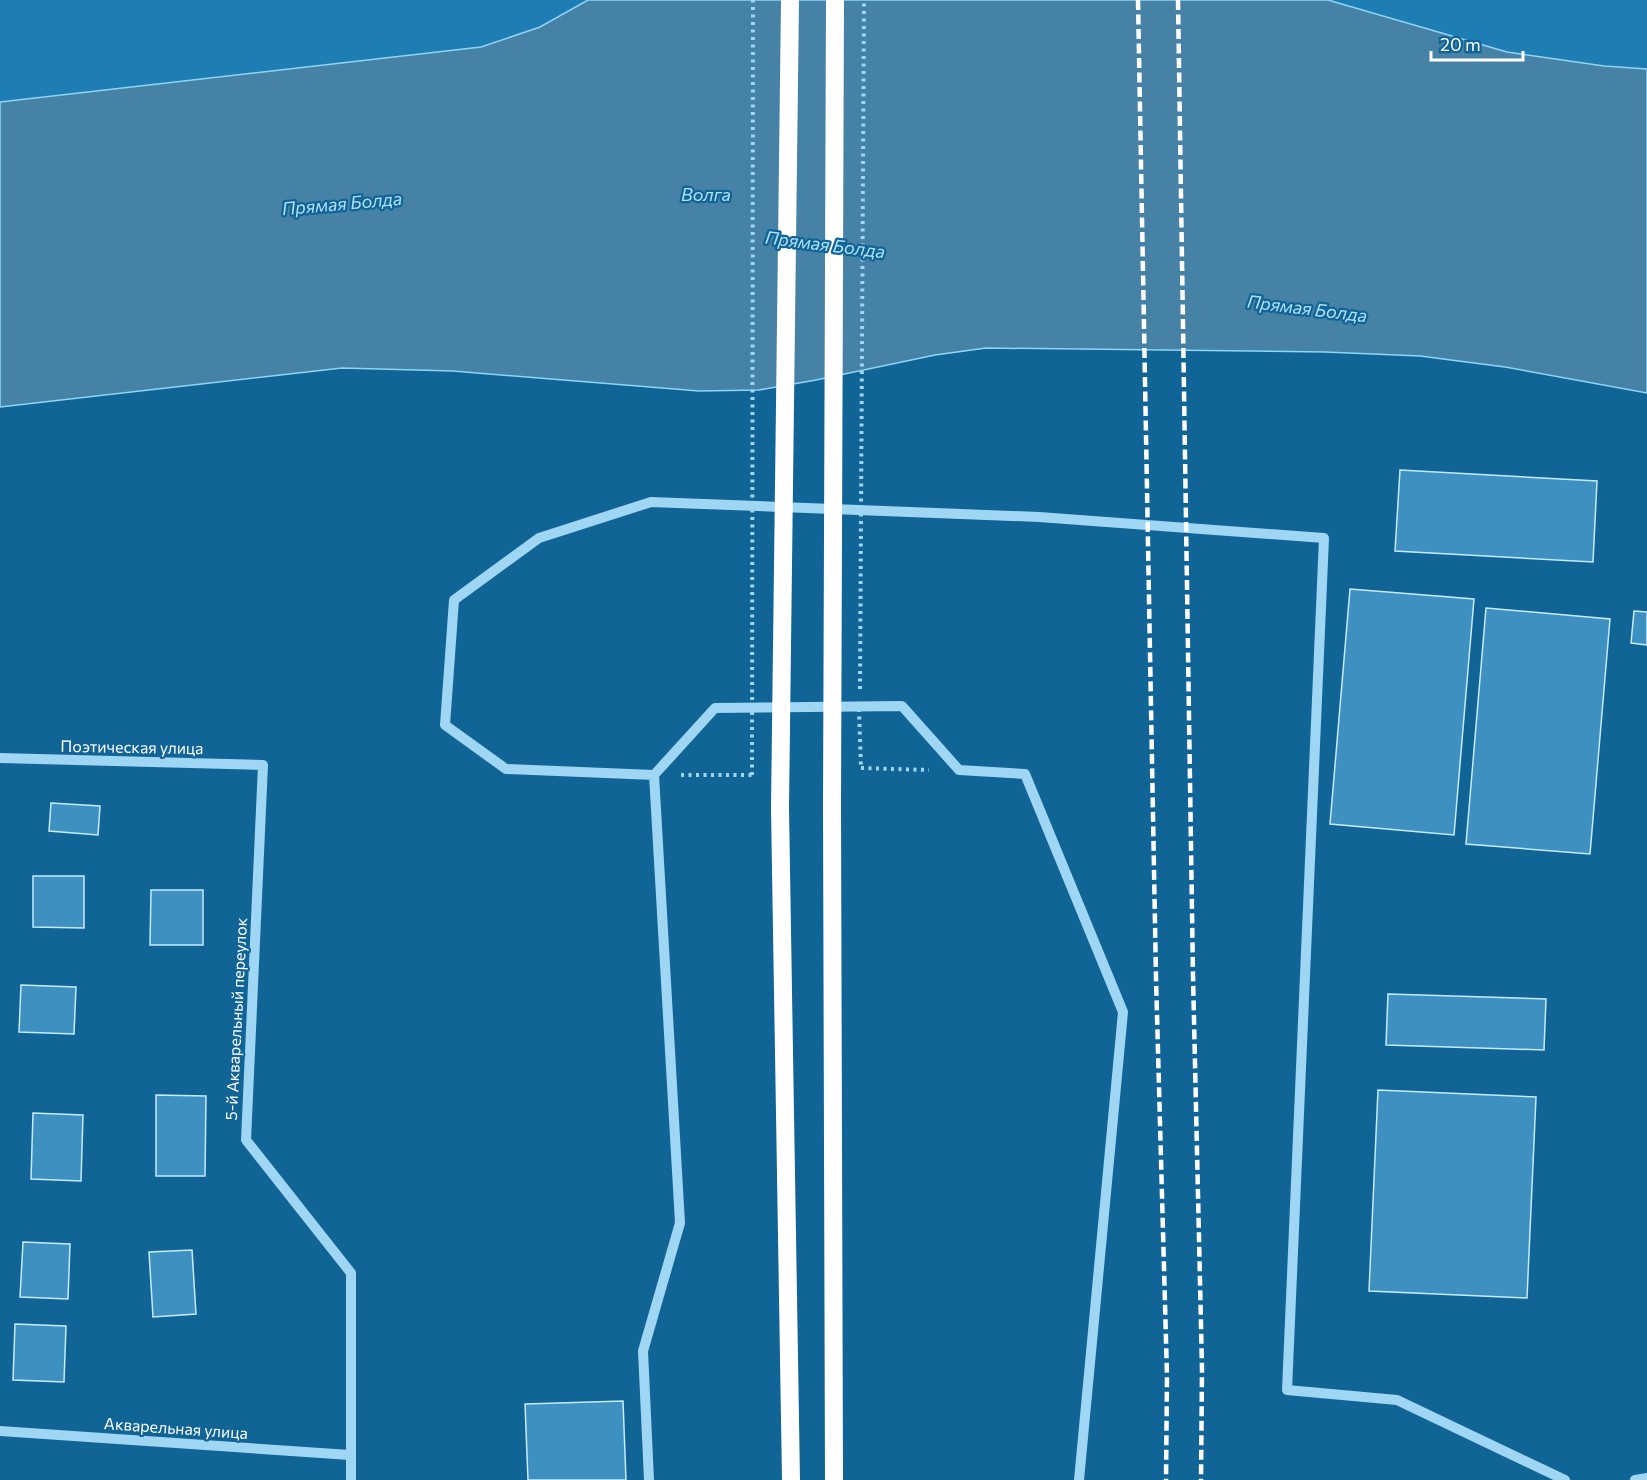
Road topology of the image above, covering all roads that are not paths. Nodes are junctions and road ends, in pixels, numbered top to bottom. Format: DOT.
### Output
graph roads {
  1 [pos="790,0"];
  2 [pos="835,0"];
  3 [pos="0,758"];
  4 [pos="263,765"];
  5 [pos="654,775"];
  6 [pos="0,1431"];
  7 [pos="350,1455"];
  8 [pos="1647,1478"];
  9 [pos="351,1480"];
  10 [pos="649,1480"];
  11 [pos="791,1480"];
  12 [pos="834,1480"];
  13 [pos="1079,1480"];
  14 [pos="1565,1480"];
  15 [pos="1635,1480"];
  1 -- 11 [label="highway, bridge"];
  2 -- 12 [label="highway, bridge"];
  3 -- 4 [label="street, Поэтическая улица"];
  4 -- 7 [label="street, 5-й Акварельный переулок"];
  5 -- 10 [label="street"];
  5 -- 13 [label="street"];
  5 -- 14 [label="street"];
  6 -- 7 [label="street, Акварельная улица"];
  7 -- 9 [label="street, 5-й Акварельный переулок"];
  8 -- 15 [label="street"];
}
